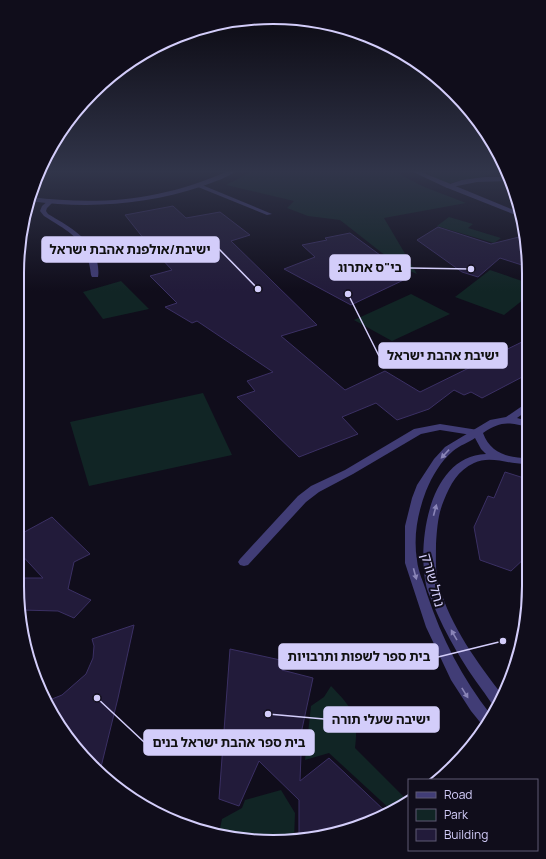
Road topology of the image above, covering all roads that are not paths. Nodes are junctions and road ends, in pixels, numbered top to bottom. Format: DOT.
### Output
graph roads {
  1 [pos="43,211"];
  2 [pos="262,211"];
  3 [pos="269,214"];
  4 [pos="95,275"];
  5 [pos="522,409"];
  6 [pos="509,419"];
  7 [pos="522,422"];
  8 [pos="478,433"];
  9 [pos="498,457"];
  10 [pos="522,462"];
  11 [pos="244,562"];
  12 [pos="495,698"];
  13 [pos="484,717"];
  1 -- 4 [label="street"];
  2 -- 3 [label="street"];
  5 -- 6 [label="street"];
  6 -- 7 [label="street"];
  6 -- 8 [label="street, נחל שורק"];
  8 -- 9 [label="street"];
  8 -- 11 [label="street"];
  8 -- 13 [label="street, נחל שורק, one-way"];
  9 -- 10 [label="street"];
  12 -- 9 [label="street, נחל שורק, one-way"];
}
